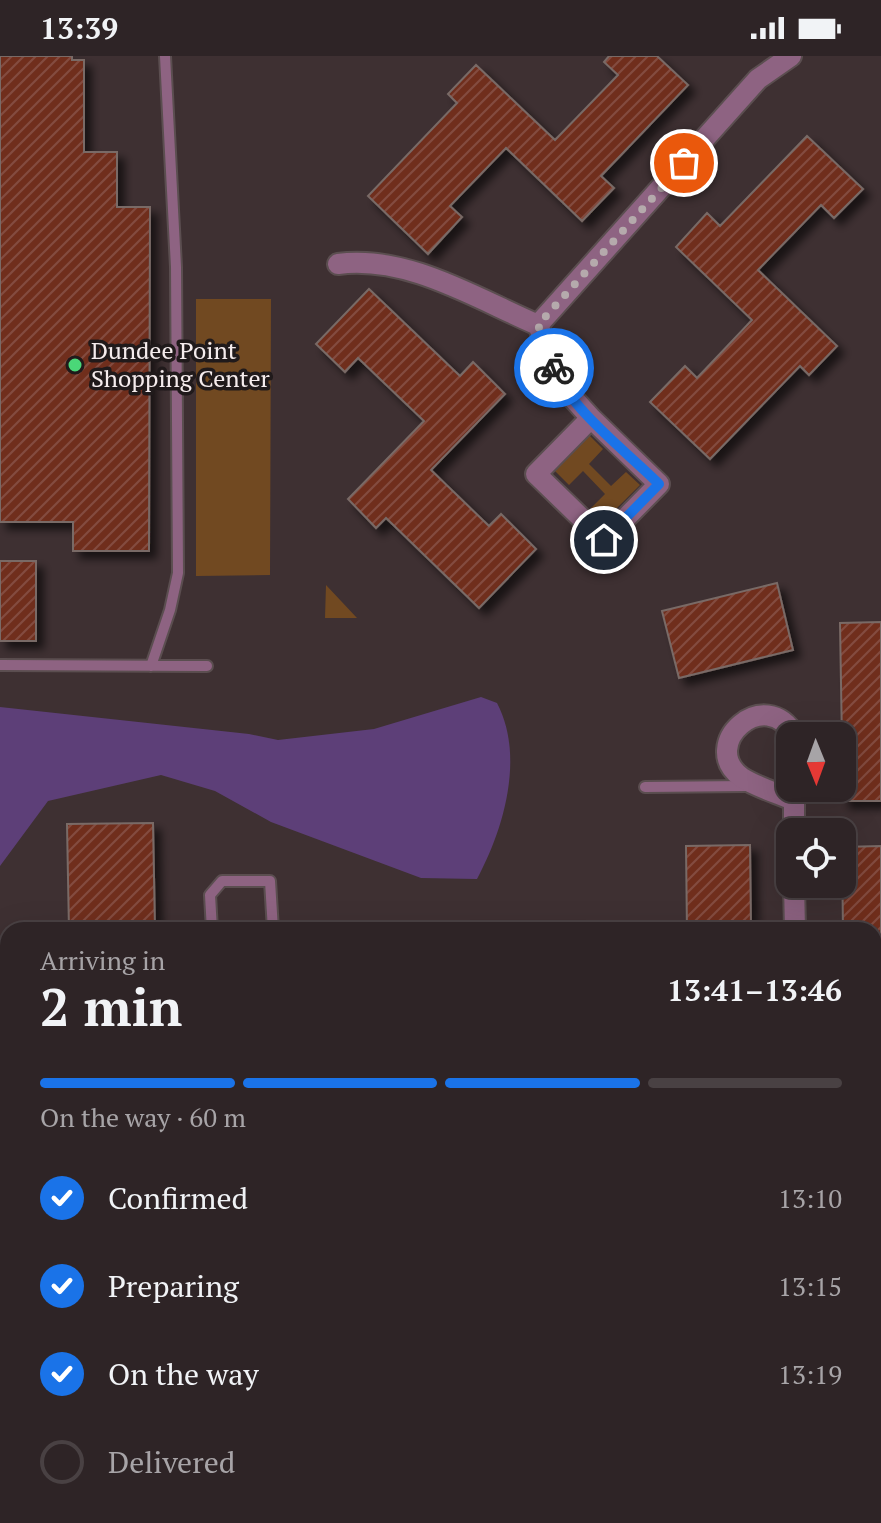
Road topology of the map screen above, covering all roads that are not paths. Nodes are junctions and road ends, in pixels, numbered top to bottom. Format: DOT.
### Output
graph roads {
  1 [pos="165,56"];
  2 [pos="791,56"];
  3 [pos="338,264"];
  4 [pos="538,325"];
  5 [pos="591,418"];
  6 [pos="0,665"];
  7 [pos="151,666"];
  8 [pos="207,666"];
  9 [pos="785,722"];
  10 [pos="762,786"];
  11 [pos="645,787"];
  12 [pos="776,790"];
  13 [pos="794,898"];
  14 [pos="212,922"];
  15 [pos="273,922"];
  16 [pos="795,922"];
  1 -- 7 [label="lane"];
  2 -- 4 [label="street"];
  3 -- 4 [label="street"];
  4 -- 5 [label="street"];
  5 -- 5 [label="street"];
  6 -- 7 [label="lane"];
  7 -- 8 [label="lane"];
  9 -- 10 [label="street"];
  10 -- 11 [label="lane"];
  10 -- 12 [label="street"];
  13 -- 16 [label="street"];
  14 -- 15 [label="lane"];
}
